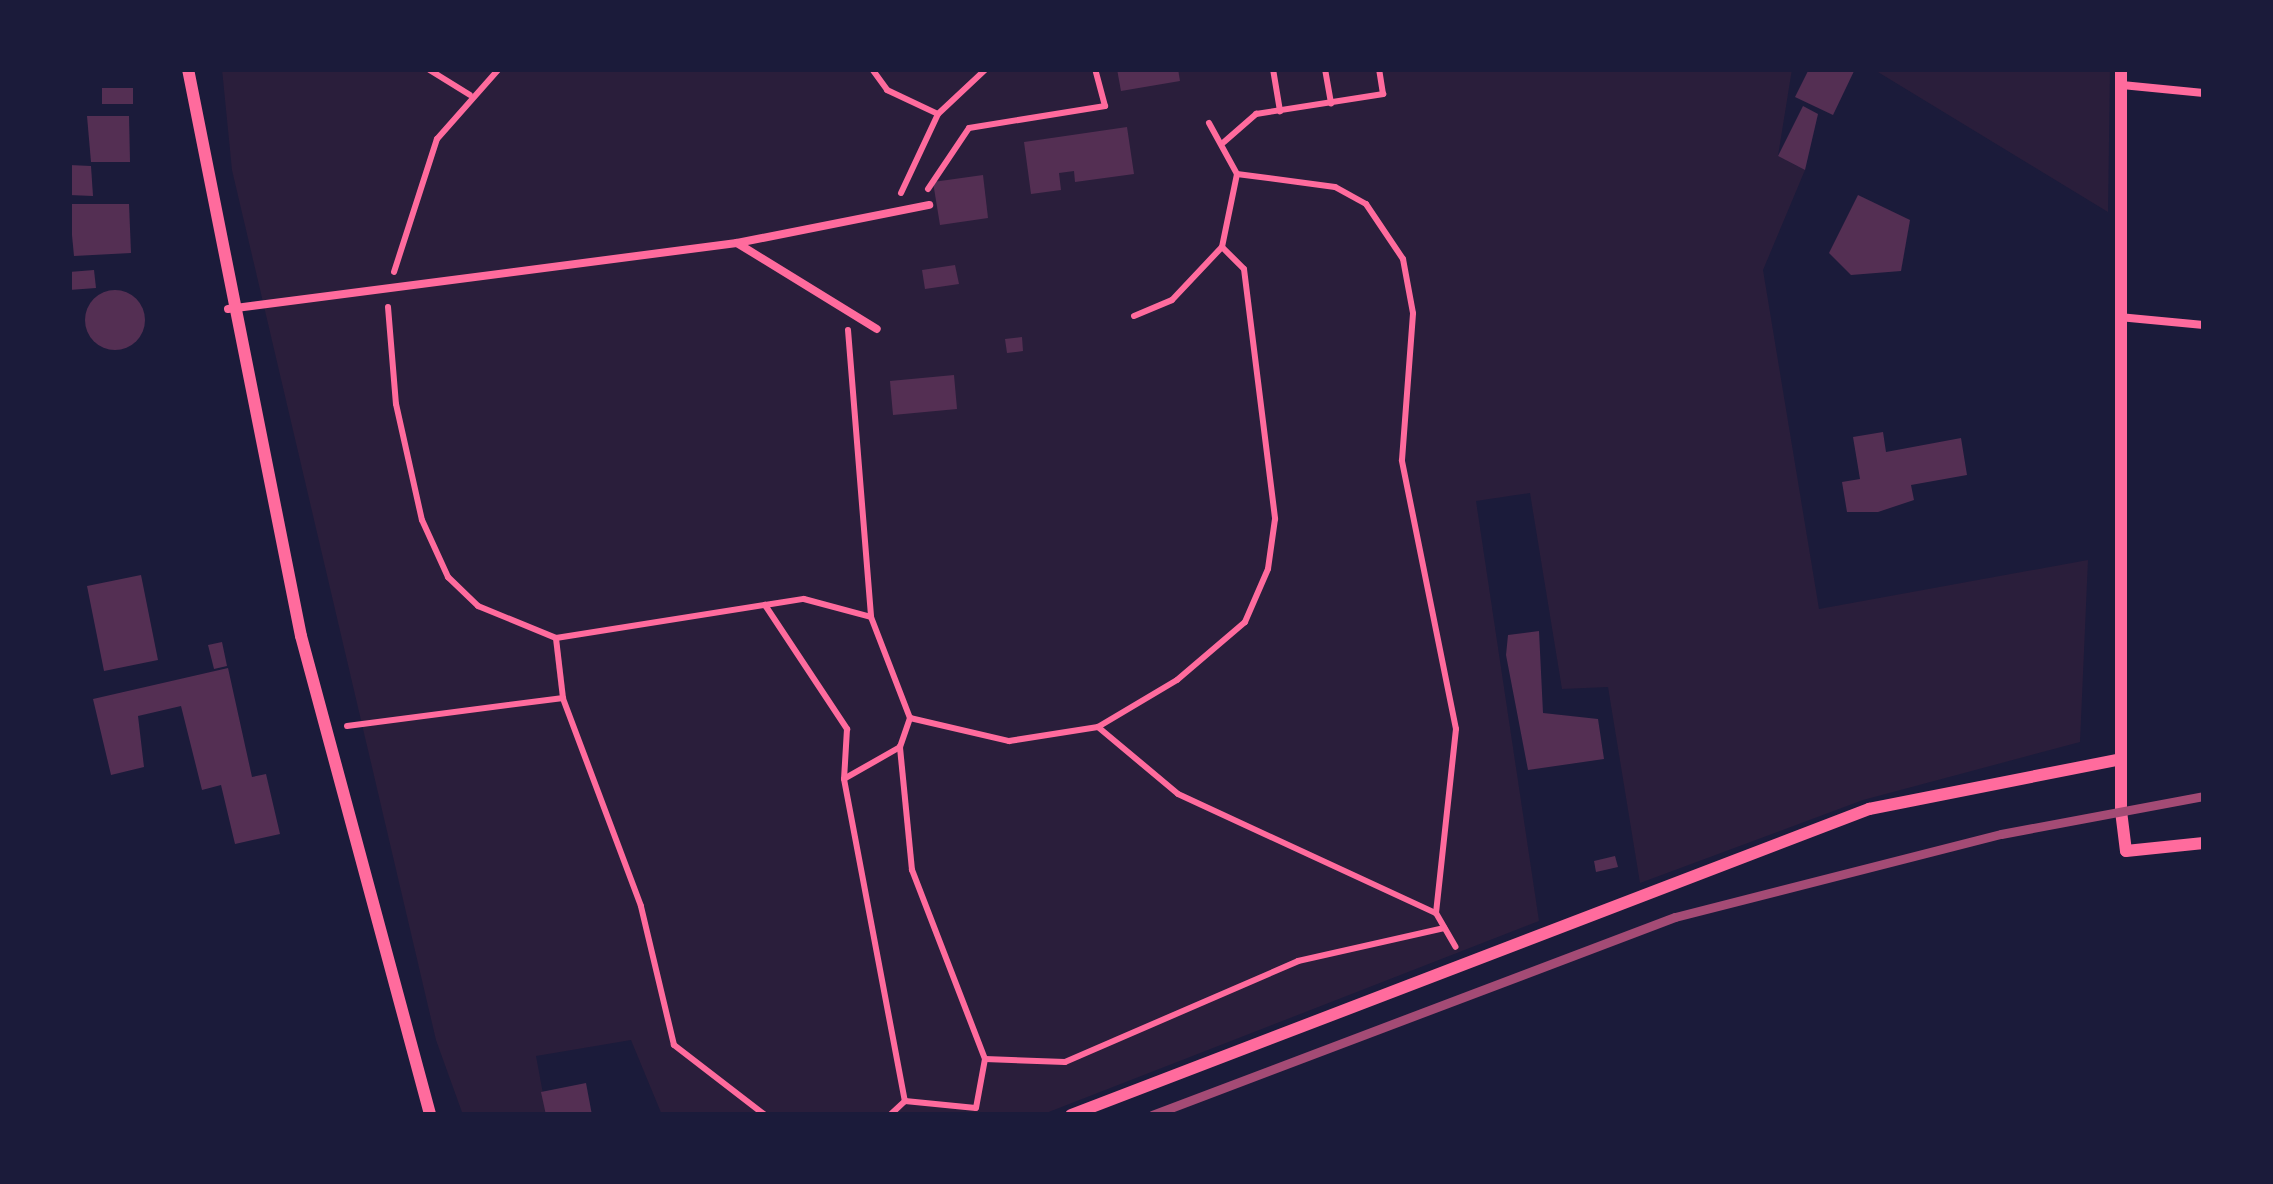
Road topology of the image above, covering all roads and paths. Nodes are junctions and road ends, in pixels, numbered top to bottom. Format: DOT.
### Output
graph roads {
  1 [pos="188,69"];
  2 [pos="428,69"];
  3 [pos="499,69"];
  4 [pos="872,69"];
  5 [pos="986,69"];
  6 [pos="1095,69"];
  7 [pos="1273,69"];
  8 [pos="1325,69"];
  9 [pos="1379,69"];
  10 [pos="2121,69"];
  11 [pos="2121,85"];
  12 [pos="2204,93"];
  13 [pos="470,94"];
  14 [pos="1331,103"];
  15 [pos="1280,111"];
  16 [pos="938,114"];
  17 [pos="1209,123"];
  18 [pos="1224,142"];
  19 [pos="1238,173"];
  20 [pos="929,205"];
  21 [pos="889,210"];
  22 [pos="737,243"];
  23 [pos="1222,247"];
  24 [pos="386,288"];
  25 [pos="227,309"];
  26 [pos="845,310"];
  27 [pos="1134,316"];
  28 [pos="2118,317"];
  29 [pos="2204,325"];
  30 [pos="877,328"];
  31 [pos="765,604"];
  32 [pos="871,616"];
  33 [pos="556,638"];
  34 [pos="563,698"];
  35 [pos="910,718"];
  36 [pos="1097,727"];
  37 [pos="326,729"];
  38 [pos="900,747"];
  39 [pos="2117,760"];
  40 [pos="844,779"];
  41 [pos="2204,843"];
  42 [pos="1436,913"];
  43 [pos="1444,928"];
  44 [pos="1466,961"];
  45 [pos="985,1059"];
  46 [pos="905,1102"];
  47 [pos="978,1112"];
  48 [pos="430,1115"];
  49 [pos="765,1115"];
  50 [pos="890,1115"];
  51 [pos="1071,1115"];
  1 -- 25 [label="street"];
  2 -- 13 [label="path"];
  3 -- 13 [label="path"];
  4 -- 16 [label="path"];
  5 -- 16 [label="path"];
  6 -- 20 [label="path"];
  7 -- 15 [label="path"];
  8 -- 14 [label="path"];
  9 -- 14 [label="path"];
  10 -- 11 [label="street"];
  11 -- 12 [label="lane"];
  11 -- 28 [label="street"];
  13 -- 24 [label="path"];
  14 -- 15 [label="path"];
  15 -- 18 [label="path"];
  16 -- 21 [label="path"];
  17 -- 18 [label="path"];
  18 -- 19 [label="path"];
  19 -- 23 [label="path"];
  19 -- 42 [label="path"];
  20 -- 21 [label="lane"];
  21 -- 22 [label="lane"];
  22 -- 24 [label="lane"];
  22 -- 26 [label="lane"];
  23 -- 27 [label="path"];
  23 -- 36 [label="path"];
  24 -- 25 [label="lane"];
  24 -- 33 [label="path"];
  25 -- 37 [label="street"];
  26 -- 30 [label="lane"];
  26 -- 32 [label="path"];
  28 -- 29 [label="lane"];
  28 -- 39 [label="street"];
  31 -- 32 [label="path"];
  31 -- 33 [label="path"];
  31 -- 40 [label="path"];
  32 -- 35 [label="path"];
  33 -- 34 [label="path"];
  34 -- 37 [label="path"];
  34 -- 49 [label="path"];
  35 -- 36 [label="path"];
  35 -- 38 [label="path"];
  36 -- 42 [label="path"];
  37 -- 48 [label="street"];
  38 -- 40 [label="path"];
  38 -- 45 [label="path"];
  39 -- 41 [label="street"];
  39 -- 44 [label="street"];
  40 -- 46 [label="path"];
  42 -- 43 [label="path"];
  43 -- 44 [label="path"];
  43 -- 45 [label="path"];
  44 -- 51 [label="street"];
  45 -- 47 [label="path"];
  46 -- 47 [label="path"];
  46 -- 50 [label="path"];
}
